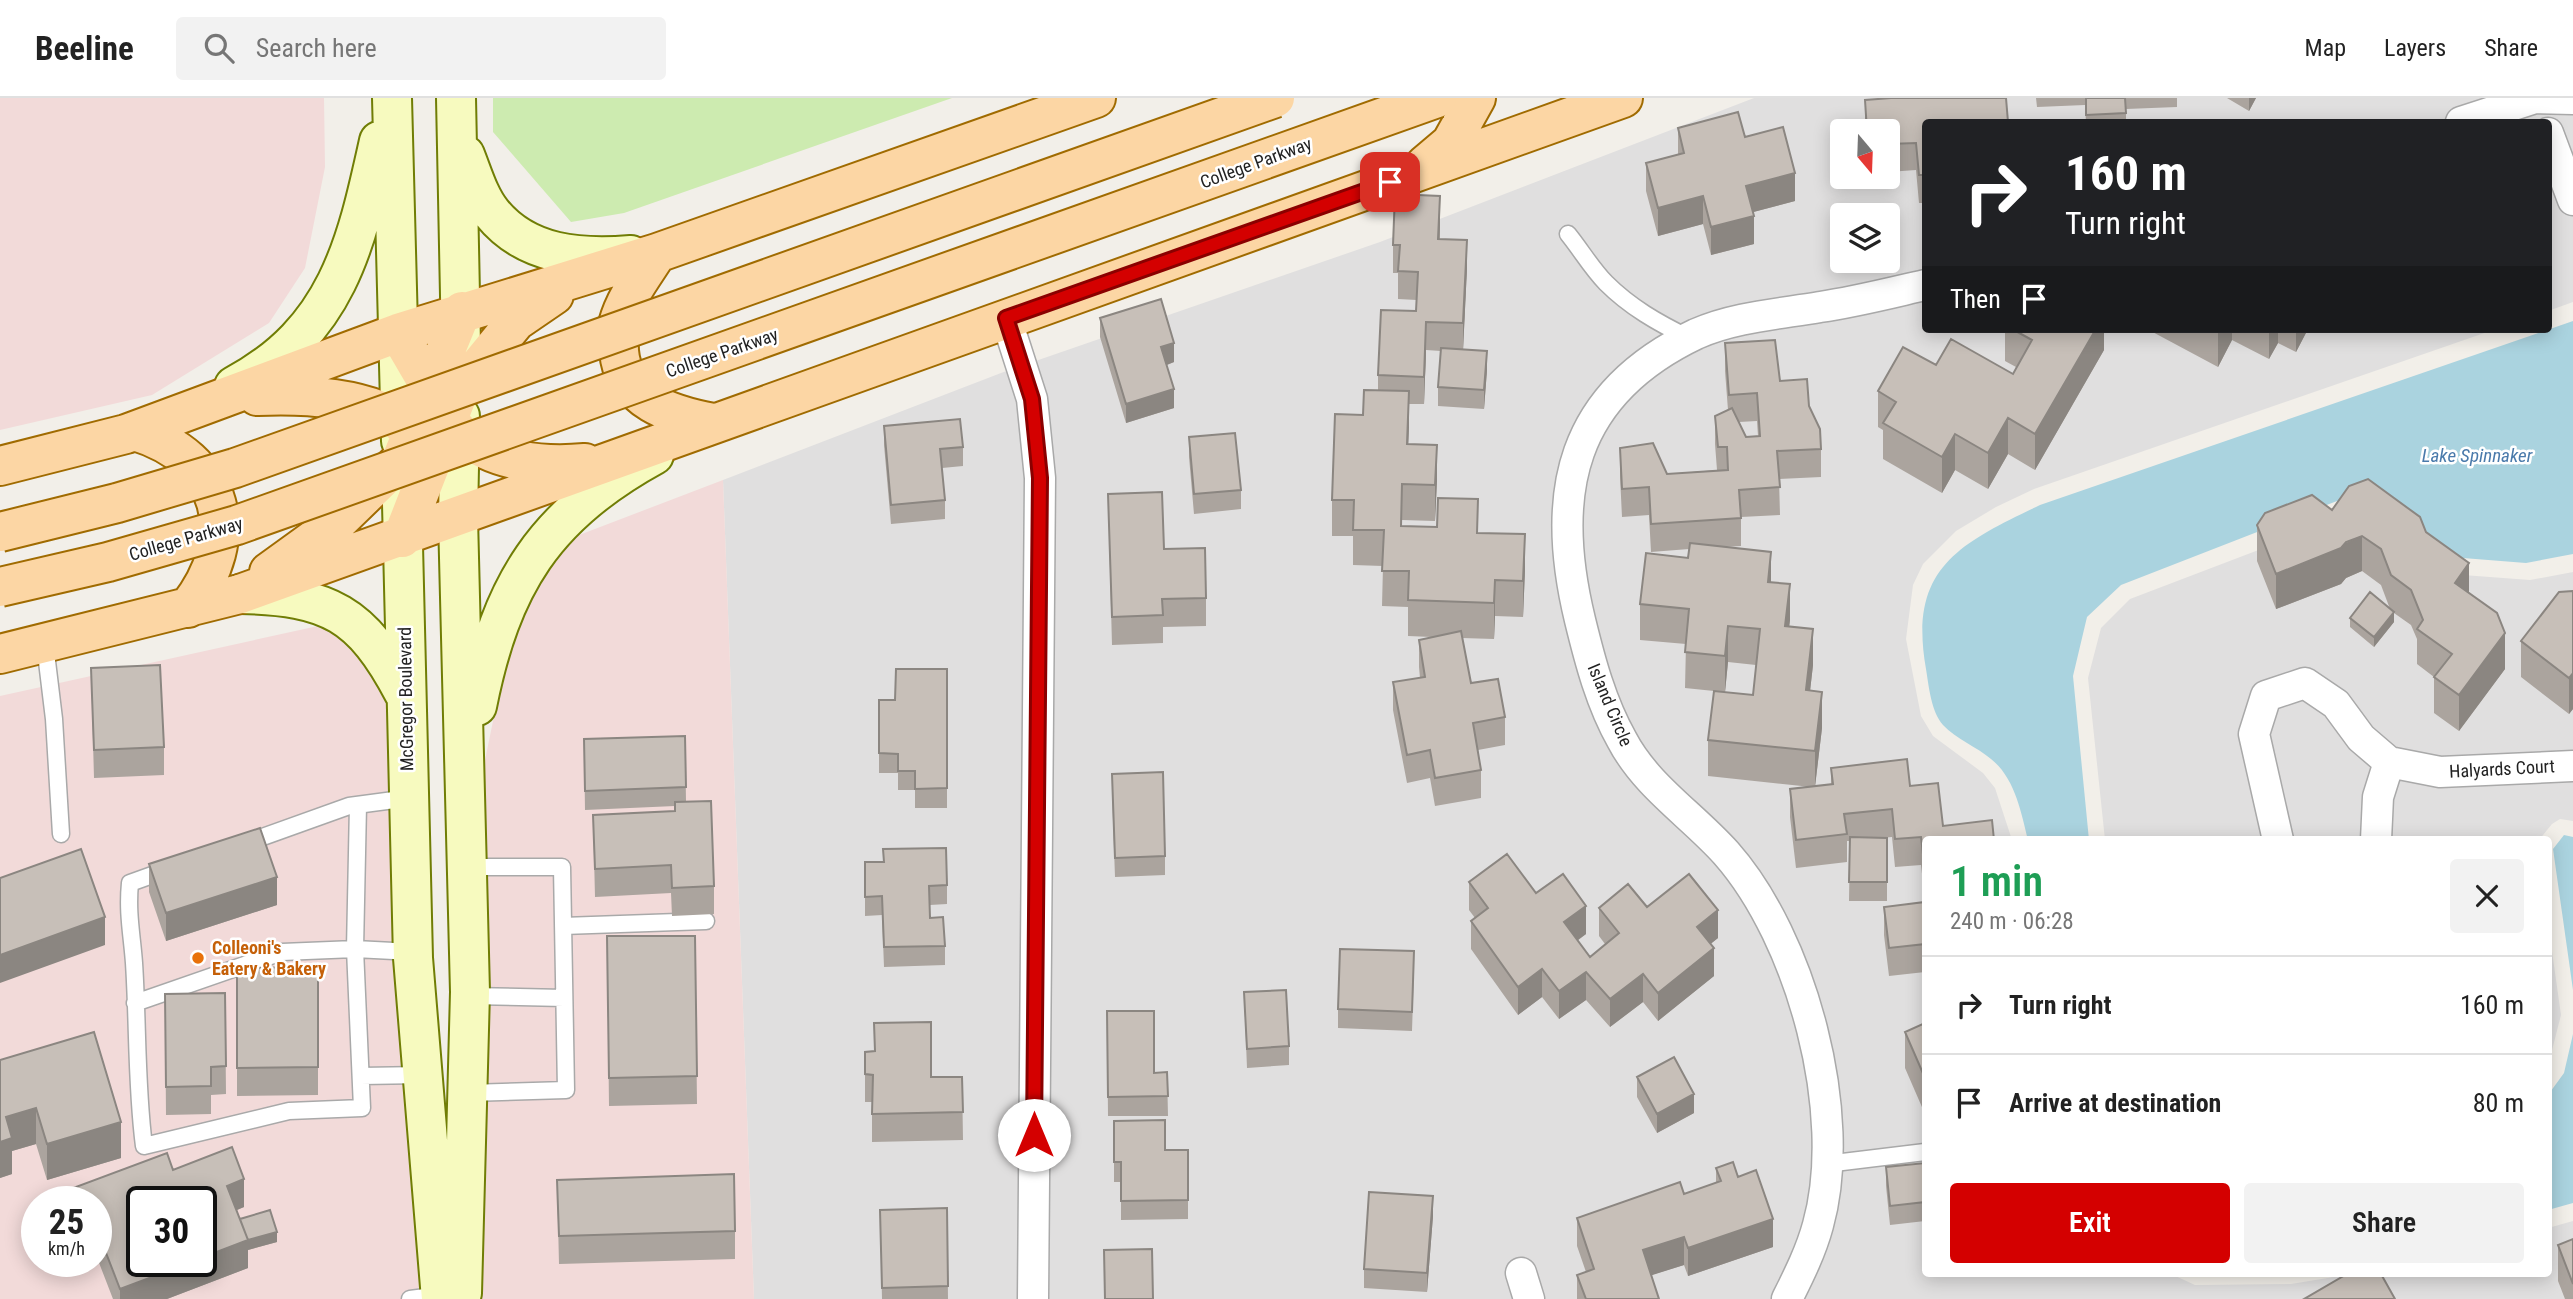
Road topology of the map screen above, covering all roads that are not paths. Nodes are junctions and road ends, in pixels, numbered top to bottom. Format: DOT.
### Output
graph roads {
  1 [pos="391,98"];
  2 [pos="456,98"];
  3 [pos="1096,98"];
  4 [pos="1275,98"];
  5 [pos="1437,98"];
  6 [pos="1476,98"];
  7 [pos="1623,98"];
  8 [pos="2535,98"];
  9 [pos="2573,99"];
  10 [pos="2470,119"];
  11 [pos="2543,119"];
  12 [pos="1559,121"];
  13 [pos="457,135"];
  14 [pos="2552,144"];
  15 [pos="1415,173"];
  16 [pos="2573,200"];
  17 [pos="1568,234"];
  18 [pos="657,253"];
  19 [pos="582,276"];
  20 [pos="1922,286"];
  21 [pos="462,311"];
  22 [pos="1006,318"];
  23 [pos="398,333"];
  24 [pos="1689,338"];
  25 [pos="229,398"];
  26 [pos="450,407"];
  27 [pos="177,417"];
  28 [pos="713,423"];
  29 [pos="135,431"];
  30 [pos="411,446"];
  31 [pos="622,459"];
  32 [pos="0,466"];
  33 [pos="458,518"];
  34 [pos="0,532"];
  35 [pos="402,538"];
  36 [pos="0,587"];
  37 [pos="240,594"];
  38 [pos="187,608"];
  39 [pos="45,645"];
  40 [pos="0,654"];
  41 [pos="406,698"];
  42 [pos="2389,762"];
  43 [pos="2573,766"];
  44 [pos="465,767"];
  45 [pos="409,799"];
  46 [pos="358,805"];
  47 [pos="61,834"];
  48 [pos="2277,836"];
  49 [pos="2376,836"];
  50 [pos="229,849"];
  51 [pos="179,866"];
  52 [pos="467,867"];
  53 [pos="706,920"];
  54 [pos="563,926"];
  55 [pos="355,949"];
  56 [pos="413,952"];
  57 [pos="470,996"];
  58 [pos="564,998"];
  59 [pos="135,1003"];
  60 [pos="423,1075"];
  61 [pos="361,1076"];
  62 [pos="469,1093"];
  63 [pos="1922,1152"];
  64 [pos="1826,1164"];
  65 [pos="438,1298"];
  66 [pos="1033,1299"];
  67 [pos="1787,1299"];
  1 -- 23 [label="main road"];
  1 -- 27 [label="main road"];
  2 -- 13 [label="main road"];
  3 -- 18 [label="main road"];
  4 -- 34 [label="main road, bridge"];
  5 -- 36 [label="main road, College Parkway, bridge"];
  6 -- 12 [label="main road"];
  6 -- 15 [label="main road"];
  7 -- 12 [label="main road"];
  8 -- 9 [label="street"];
  8 -- 10 [label="street"];
  8 -- 11 [label="street"];
  12 -- 15 [label="main road"];
  13 -- 18 [label="main road"];
  13 -- 21 [label="main road"];
  14 -- 16 [label="street"];
  15 -- 22 [label="main road"];
  17 -- 24 [label="lane"];
  18 -- 19 [label="main road"];
  18 -- 28 [label="main road"];
  19 -- 21 [label="main road"];
  19 -- 26 [label="main road"];
  20 -- 24 [label="street, Island Circle"];
  21 -- 23 [label="main road"];
  21 -- 26 [label="main road"];
  22 -- 28 [label="main road"];
  22 -- 66 [label="street"];
  23 -- 25 [label="main road"];
  23 -- 26 [label="main road"];
  23 -- 30 [label="main road"];
  24 -- 64 [label="street, Island Circle"];
  25 -- 27 [label="main road"];
  25 -- 30 [label="main road"];
  26 -- 30 [label="main road"];
  26 -- 31 [label="main road"];
  26 -- 33 [label="main road, McGregor Boulevard"];
  27 -- 29 [label="main road"];
  28 -- 31 [label="main road"];
  28 -- 44 [label="main road"];
  29 -- 32 [label="main road"];
  29 -- 38 [label="main road"];
  30 -- 33 [label="main road"];
  30 -- 35 [label="main road"];
  30 -- 37 [label="main road"];
  31 -- 33 [label="main road"];
  33 -- 35 [label="main road"];
  33 -- 44 [label="main road, McGregor Boulevard"];
  35 -- 37 [label="main road"];
  35 -- 41 [label="main road, McGregor Boulevard"];
  37 -- 38 [label="main road"];
  37 -- 41 [label="main road"];
  38 -- 39 [label="main road"];
  39 -- 40 [label="main road"];
  39 -- 47 [label="lane"];
  41 -- 45 [label="main road, McGregor Boulevard"];
  42 -- 43 [label="street, Halyards Court"];
  42 -- 48 [label="street, Halyards Court"];
  42 -- 49 [label="street"];
  44 -- 52 [label="main road, McGregor Boulevard"];
  45 -- 46 [label="lane"];
  45 -- 56 [label="main road, McGregor Boulevard"];
  46 -- 50 [label="lane"];
  46 -- 55 [label="lane"];
  51 -- 59 [label="lane"];
  52 -- 54 [label="lane"];
  52 -- 57 [label="main road, McGregor Boulevard"];
  53 -- 54 [label="lane"];
  54 -- 58 [label="lane"];
  55 -- 56 [label="lane"];
  55 -- 59 [label="lane"];
  55 -- 61 [label="lane"];
  56 -- 60 [label="main road, McGregor Boulevard"];
  57 -- 58 [label="lane"];
  57 -- 62 [label="main road, McGregor Boulevard"];
  58 -- 62 [label="lane"];
  59 -- 61 [label="lane"];
  60 -- 61 [label="lane"];
  60 -- 65 [label="main road, McGregor Boulevard"];
  62 -- 65 [label="main road, McGregor Boulevard"];
  63 -- 64 [label="lane"];
  64 -- 67 [label="street, Island Circle"];
}
